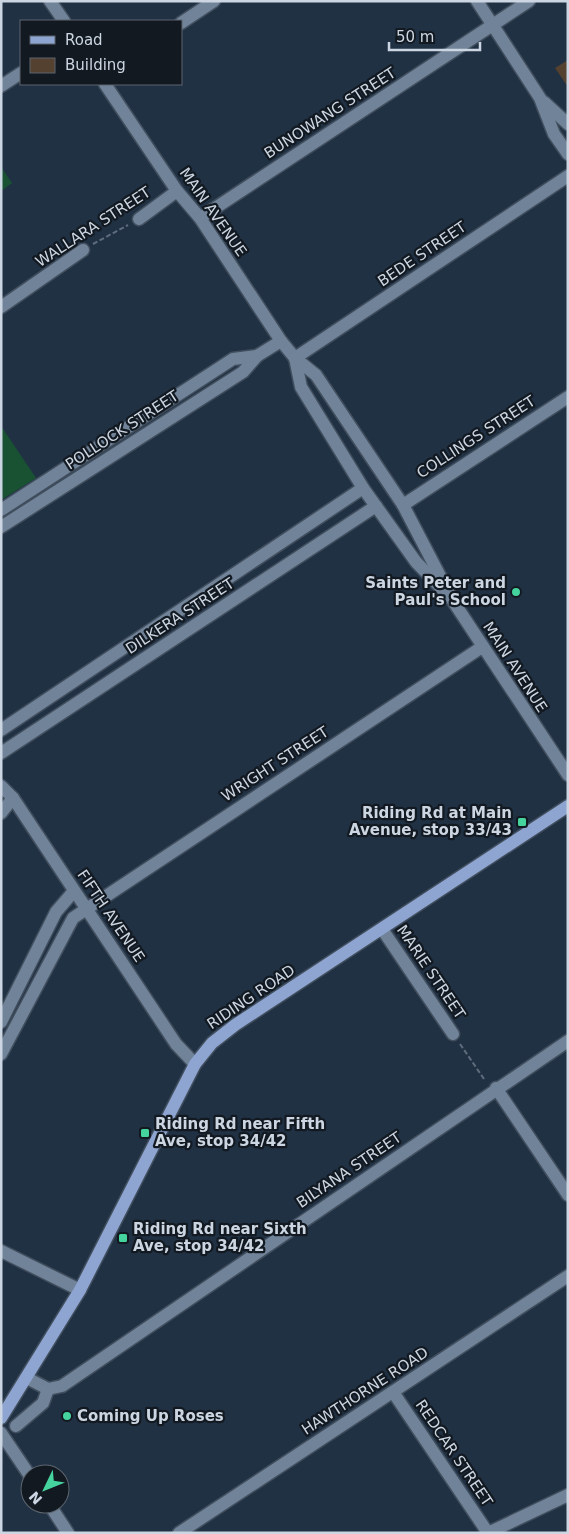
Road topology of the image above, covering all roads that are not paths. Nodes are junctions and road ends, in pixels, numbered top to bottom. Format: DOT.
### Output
graph roads {
  1 [pos="50,1"];
  2 [pos="214,1"];
  3 [pos="477,1"];
  4 [pos="529,1"];
  5 [pos="63,20"];
  6 [pos="182,22"];
  7 [pos="492,25"];
  8 [pos="20,74"];
  9 [pos="106,85"];
  10 [pos="1,86"];
  11 [pos="540,98"];
  12 [pos="568,124"];
  13 [pos="568,154"];
  14 [pos="568,176"];
  15 [pos="177,191"];
  16 [pos="200,218"];
  17 [pos="139,219"];
  18 [pos="83,250"];
  19 [pos="1,307"];
  20 [pos="281,341"];
  21 [pos="257,356"];
  22 [pos="295,358"];
  23 [pos="568,397"];
  24 [pos="364,488"];
  25 [pos="403,505"];
  26 [pos="376,506"];
  27 [pos="1,510"];
  28 [pos="1,527"];
  29 [pos="453,601"];
  30 [pos="482,647"];
  31 [pos="1,730"];
  32 [pos="1,753"];
  33 [pos="568,775"];
  34 [pos="1,786"];
  35 [pos="13,798"];
  36 [pos="568,806"];
  37 [pos="1,813"];
  38 [pos="74,891"];
  39 [pos="86,907"];
  40 [pos="382,929"];
  41 [pos="1,1022"];
  42 [pos="453,1034"];
  43 [pos="568,1041"];
  44 [pos="1,1054"];
  45 [pos="195,1064"];
  46 [pos="496,1088"];
  47 [pos="568,1195"];
  48 [pos="1,1251"];
  49 [pos="568,1276"];
  50 [pos="80,1290"];
  51 [pos="27,1378"];
  52 [pos="48,1390"];
  53 [pos="393,1392"];
  54 [pos="1,1418"];
  55 [pos="16,1426"];
  56 [pos="1,1433"];
  57 [pos="22,1464"];
  58 [pos="568,1495"];
  59 [pos="55,1514"];
  60 [pos="68,1533"];
  61 [pos="179,1533"];
  62 [pos="488,1533"];
  1 -- 5 [label="street"];
  2 -- 6 [label="street"];
  3 -- 7 [label="street"];
  4 -- 7 [label="street, BUNOWANG STREET"];
  7 -- 11 [label="street"];
  7 -- 16 [label="street, BUNOWANG STREET"];
  8 -- 10 [label="street"];
  9 -- 15 [label="street, MAIN AVENUE"];
  11 -- 12 [label="street"];
  11 -- 13 [label="street"];
  14 -- 22 [label="street, BEDE STREET"];
  15 -- 16 [label="street, MAIN AVENUE"];
  15 -- 17 [label="street, WALLARA STREET"];
  16 -- 20 [label="street, MAIN AVENUE"];
  18 -- 19 [label="street, WALLARA STREET"];
  20 -- 21 [label="street, POLLOCK STREET"];
  20 -- 22 [label="street, MAIN AVENUE"];
  21 -- 27 [label="street, POLLOCK STREET"];
  21 -- 28 [label="street, POLLOCK STREET"];
  22 -- 24 [label="street, MAIN AVENUE"];
  22 -- 25 [label="street, MAIN AVENUE"];
  23 -- 25 [label="street, COLLINGS STREET"];
  24 -- 26 [label="street, MAIN AVENUE"];
  24 -- 31 [label="street, DILKERA STREET"];
  25 -- 29 [label="street, MAIN AVENUE"];
  26 -- 29 [label="street, MAIN AVENUE"];
  26 -- 32 [label="street, DILKERA STREET"];
  29 -- 30 [label="street, MAIN AVENUE"];
  30 -- 33 [label="street, MAIN AVENUE"];
  30 -- 39 [label="street, WRIGHT STREET"];
  34 -- 35 [label="street, FIFTH AVENUE"];
  35 -- 37 [label="street"];
  35 -- 38 [label="street, FIFTH AVENUE"];
  36 -- 40 [label="main road, RIDING ROAD"];
  38 -- 39 [label="street, FIFTH AVENUE"];
  38 -- 41 [label="street"];
  39 -- 44 [label="street, WRIGHT STREET"];
  39 -- 45 [label="street, FIFTH AVENUE"];
  40 -- 42 [label="street, MARIE STREET"];
  40 -- 45 [label="main road, RIDING ROAD"];
  43 -- 46 [label="street, BILYANA STREET"];
  45 -- 50 [label="main road, RIDING ROAD"];
  46 -- 47 [label="street"];
  46 -- 52 [label="street, BILYANA STREET"];
  48 -- 50 [label="street"];
  49 -- 53 [label="street, HAWTHORNE ROAD"];
  50 -- 51 [label="main road, RIDING ROAD"];
  51 -- 52 [label="street"];
  51 -- 54 [label="main road, RIDING ROAD"];
  52 -- 55 [label="street"];
  53 -- 61 [label="street, HAWTHORNE ROAD"];
  53 -- 62 [label="street, REDCAR STREET"];
  56 -- 57 [label="street"];
  58 -- 62 [label="street"];
  59 -- 60 [label="street"];
}
